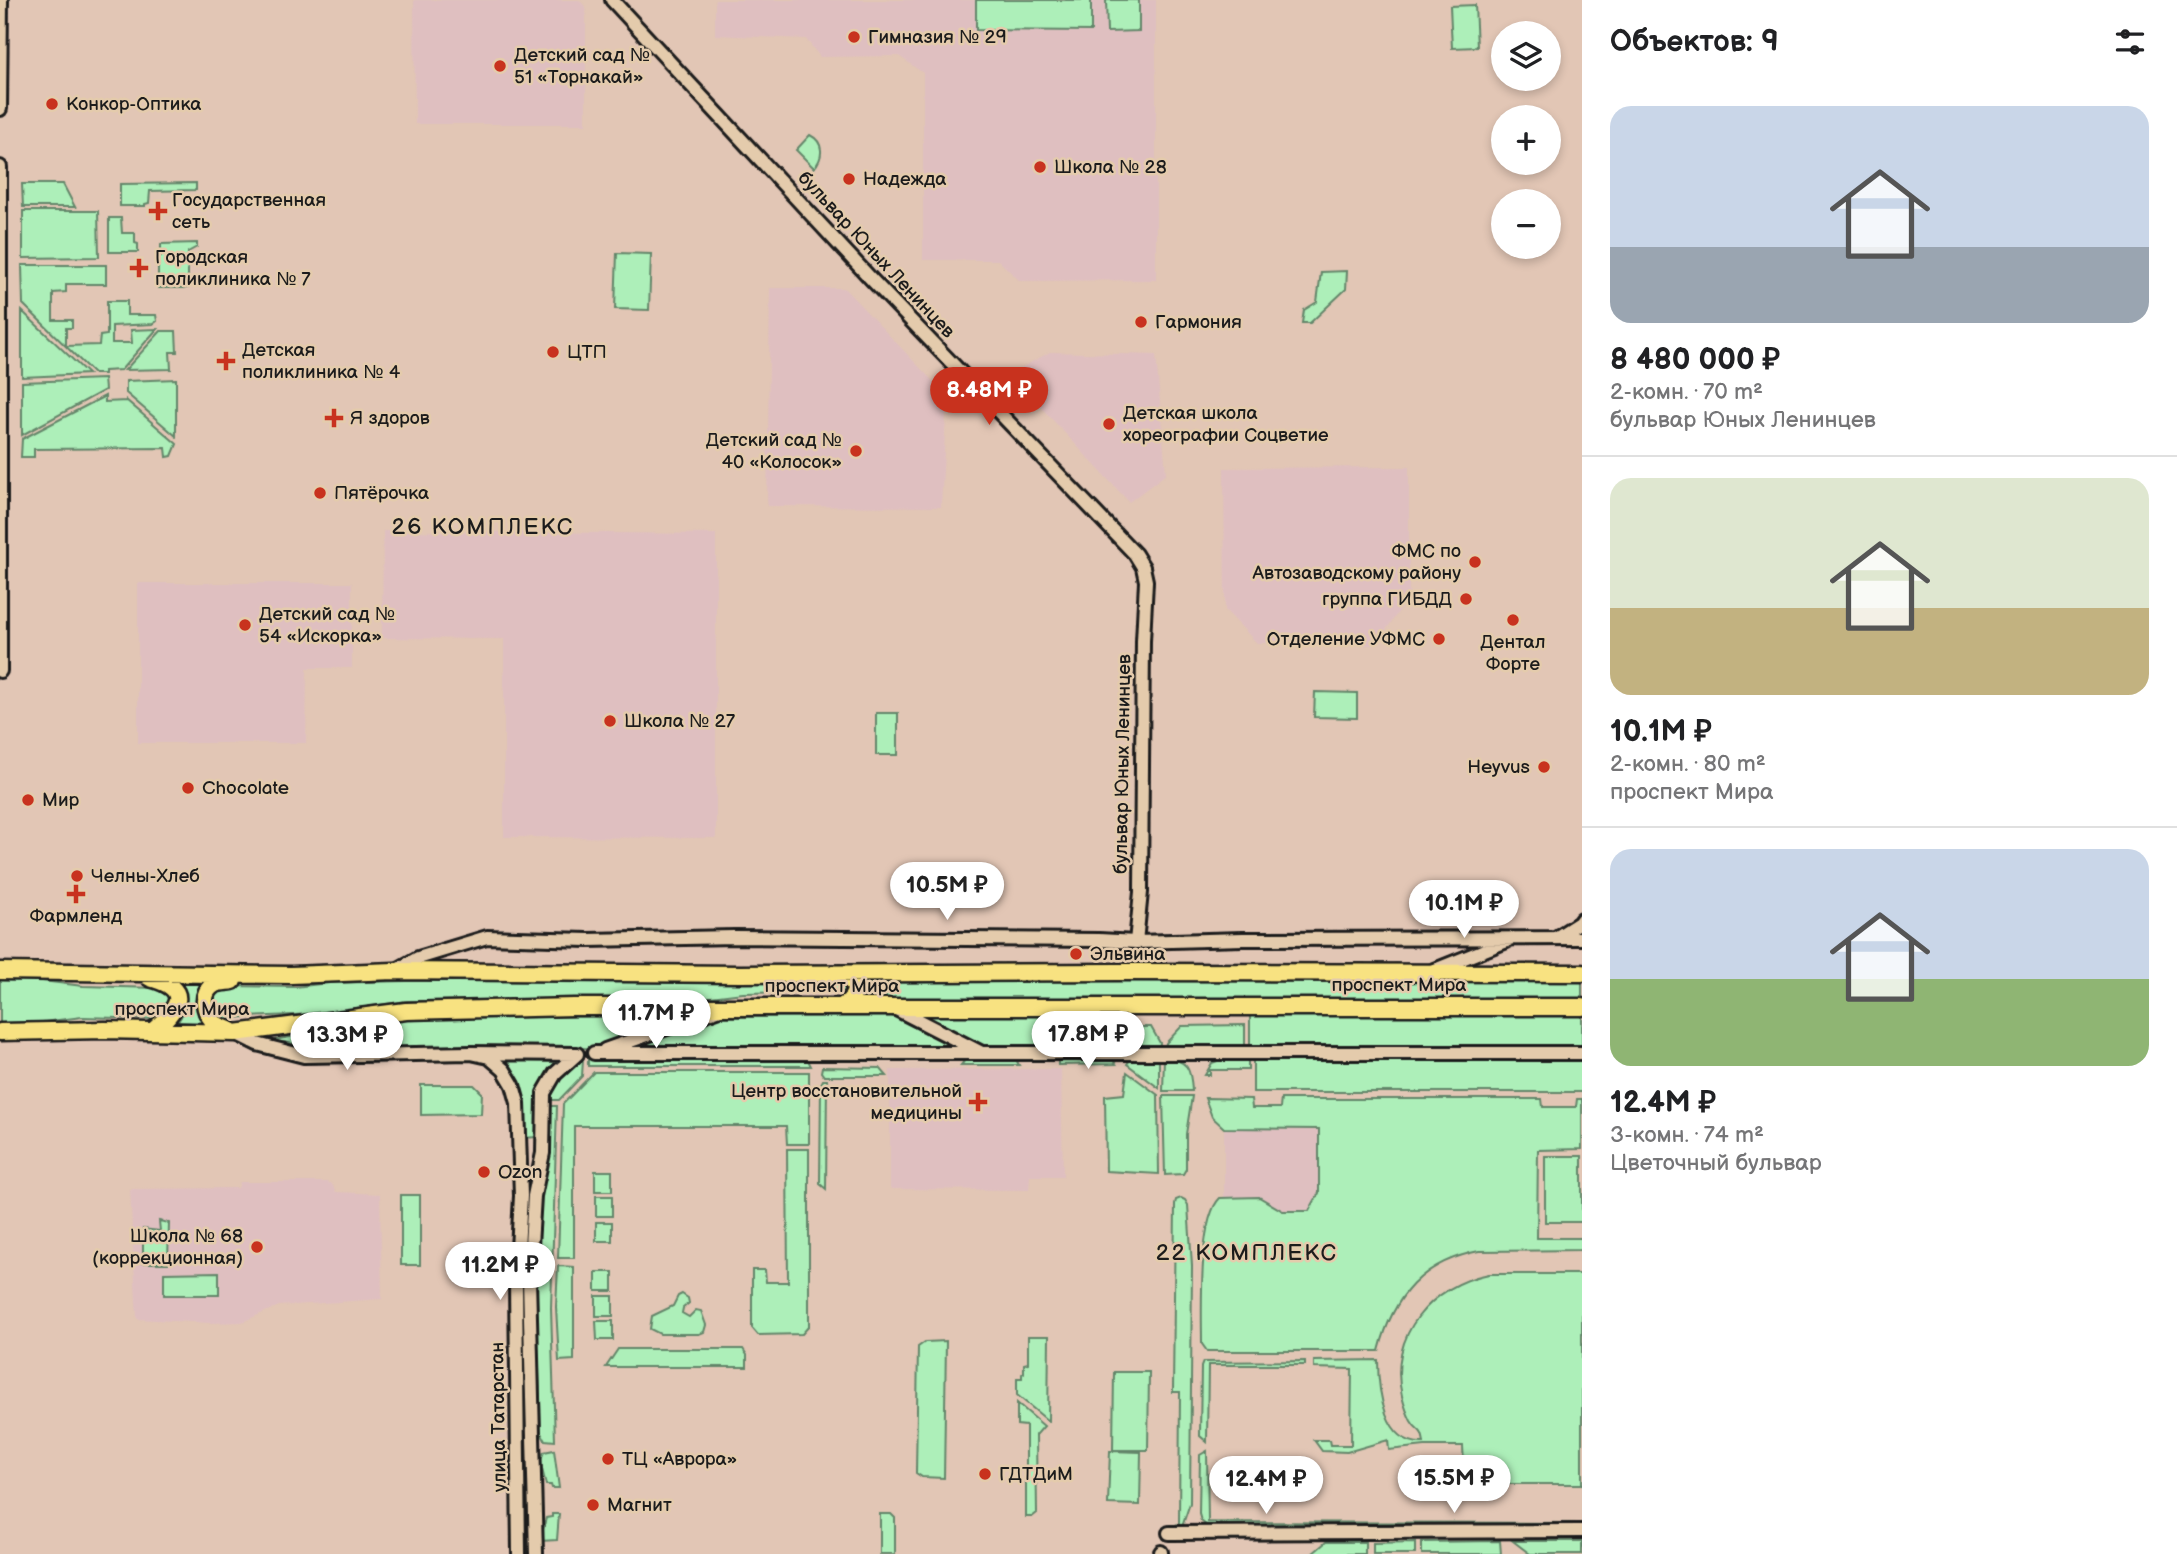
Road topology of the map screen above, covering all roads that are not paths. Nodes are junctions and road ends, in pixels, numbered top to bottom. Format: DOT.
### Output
graph roads {
  1 [pos="1,0"];
  2 [pos="612,0"];
  3 [pos="0,109"];
  4 [pos="0,167"];
  5 [pos="0,671"];
  6 [pos="1582,919"];
  7 [pos="1557,938"];
  8 [pos="1582,938"];
  9 [pos="1514,939"];
  10 [pos="1136,942"];
  11 [pos="0,971"];
  12 [pos="394,971"];
  13 [pos="1426,973"];
  14 [pos="1582,973"];
  15 [pos="131,974"];
  16 [pos="842,974"];
  17 [pos="291,975"];
  18 [pos="726,1007"];
  19 [pos="841,1007"];
  20 [pos="892,1007"];
  21 [pos="1582,1007"];
  22 [pos="153,1031"];
  23 [pos="0,1032"];
  24 [pos="235,1033"];
  25 [pos="471,1053"];
  26 [pos="1582,1053"];
  27 [pos="577,1054"];
  28 [pos="594,1054"];
  29 [pos="984,1054"];
  30 [pos="519,1150"];
  31 [pos="543,1153"];
  32 [pos="1582,1531"];
  33 [pos="1168,1533"];
  34 [pos="519,1554"];
  35 [pos="536,1554"];
  1 -- 3 [label="street"];
  2 -- 10 [label="street, бульвар Юных Ленинцев"];
  4 -- 5 [label="street"];
  6 -- 7 [label="street"];
  7 -- 8 [label="street"];
  7 -- 9 [label="street"];
  9 -- 10 [label="street"];
  9 -- 13 [label="street"];
  10 -- 12 [label="street"];
  11 -- 15 [label="main road, проспект Мира"];
  12 -- 16 [label="main road, проспект Мира"];
  12 -- 17 [label="main road, проспект Мира"];
  13 -- 14 [label="main road, проспект Мира"];
  13 -- 16 [label="main road, проспект Мира"];
  15 -- 17 [label="main road, проспект Мира"];
  15 -- 22 [label="main road"];
  16 -- 19 [label="main road"];
  17 -- 24 [label="main road"];
  18 -- 19 [label="main road, проспект Мира"];
  18 -- 24 [label="main road, проспект Мира"];
  18 -- 28 [label="street"];
  19 -- 20 [label="main road, проспект Мира"];
  20 -- 21 [label="main road, проспект Мира"];
  20 -- 29 [label="street"];
  22 -- 23 [label="main road, проспект Мира"];
  22 -- 24 [label="main road, проспект Мира"];
  24 -- 25 [label="street"];
  25 -- 27 [label="street"];
  25 -- 30 [label="street, улица Татарстан"];
  26 -- 29 [label="street"];
  27 -- 28 [label="street"];
  27 -- 31 [label="street, улица Татарстан"];
  28 -- 29 [label="street"];
  30 -- 31 [label="street"];
  30 -- 34 [label="street, улица Татарстан"];
  31 -- 35 [label="street, улица Татарстан"];
  32 -- 33 [label="street"];
}
